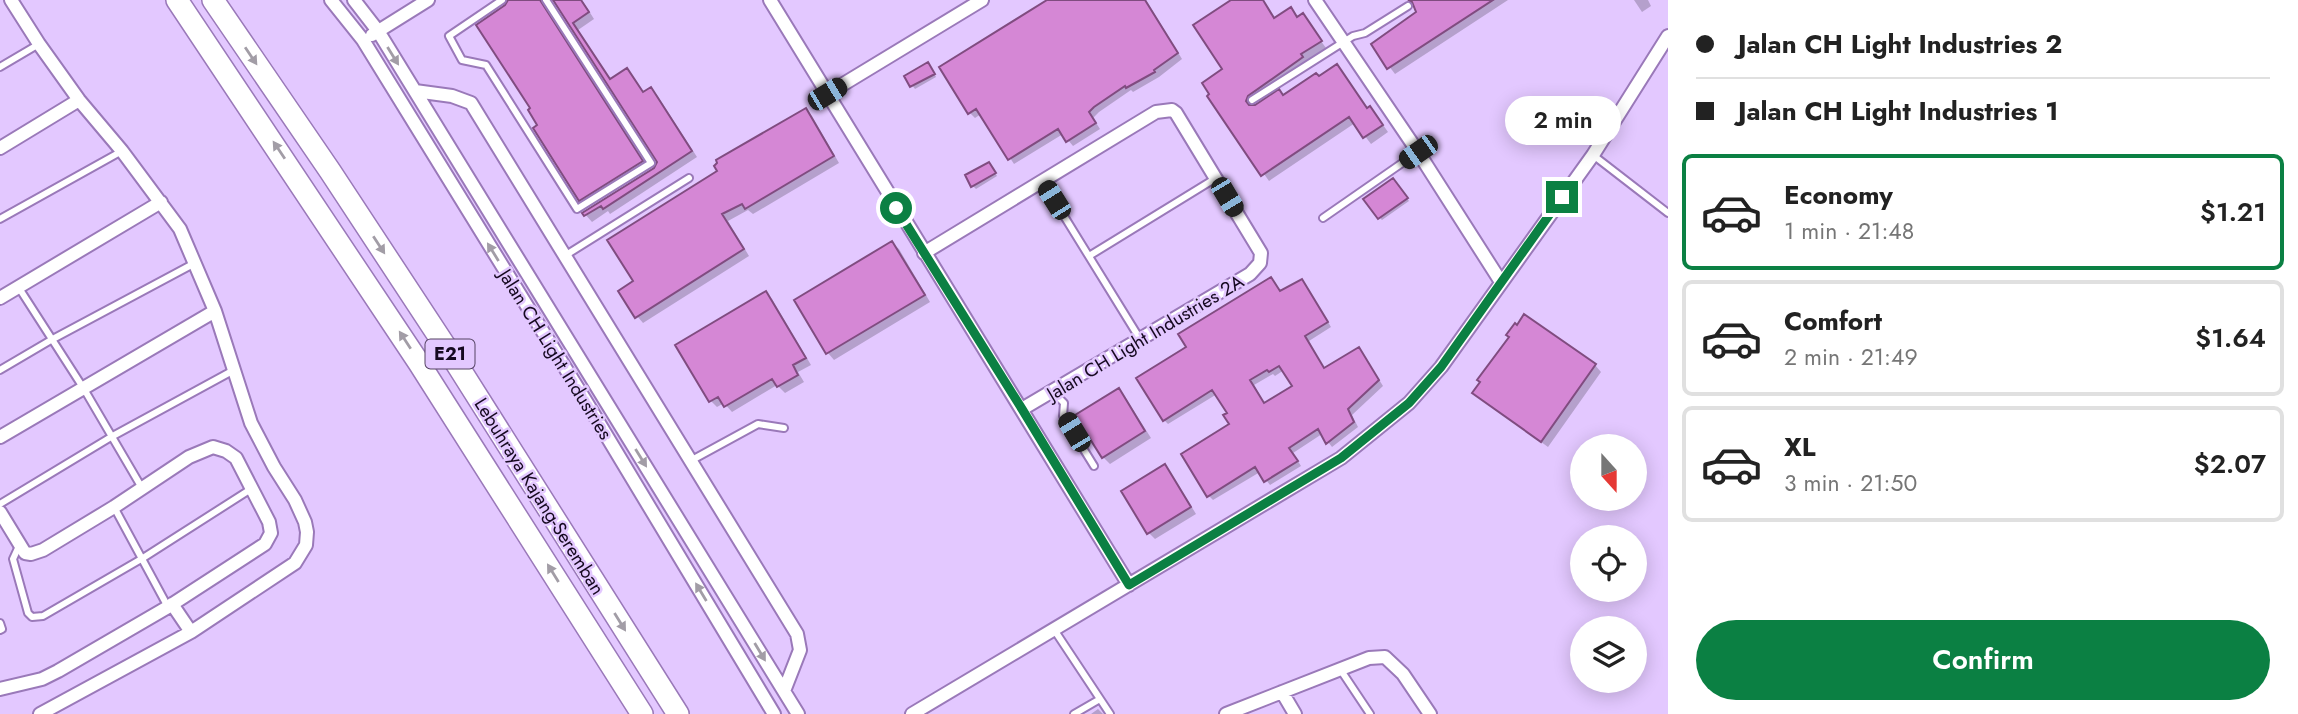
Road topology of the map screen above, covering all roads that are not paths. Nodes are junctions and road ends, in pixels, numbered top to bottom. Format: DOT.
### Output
graph roads {
  1 [pos="11,0"];
  2 [pos="177,0"];
  3 [pos="213,0"];
  4 [pos="331,0"];
  5 [pos="354,0"];
  6 [pos="428,0"];
  7 [pos="502,0"];
  8 [pos="546,0"];
  9 [pos="771,0"];
  10 [pos="982,0"];
  11 [pos="1315,0"];
  12 [pos="1408,6"];
  13 [pos="379,32"];
  14 [pos="1668,36"];
  15 [pos="363,40"];
  16 [pos="1344,42"];
  17 [pos="39,44"];
  18 [pos="0,67"];
  19 [pos="415,90"];
  20 [pos="827,94"];
  21 [pos="79,100"];
  22 [pos="1252,100"];
  23 [pos="0,148"];
  24 [pos="122,151"];
  25 [pos="1418,152"];
  26 [pos="1592,155"];
  27 [pos="689,178"];
  28 [pos="1216,178"];
  29 [pos="1043,182"];
  30 [pos="161,202"];
  31 [pos="1668,213"];
  32 [pos="1323,218"];
  33 [pos="0,219"];
  34 [pos="924,253"];
  35 [pos="566,255"];
  36 [pos="1089,256"];
  37 [pos="195,263"];
  38 [pos="1501,282"];
  39 [pos="19,288"];
  40 [pos="0,298"];
  41 [pos="215,311"];
  42 [pos="51,340"];
  43 [pos="1140,340"];
  44 [pos="0,370"];
  45 [pos="234,370"];
  46 [pos="84,388"];
  47 [pos="1054,392"];
  48 [pos="1022,409"];
  49 [pos="785,428"];
  50 [pos="0,437"];
  51 [pos="111,437"];
  52 [pos="692,460"];
  53 [pos="1094,466"];
  54 [pos="142,488"];
  55 [pos="251,489"];
  56 [pos="0,504"];
  57 [pos="114,507"];
  58 [pos="0,512"];
  59 [pos="19,546"];
  60 [pos="143,558"];
  61 [pos="1129,585"];
  62 [pos="170,606"];
  63 [pos="0,623"];
  64 [pos="0,630"];
  65 [pos="1055,631"];
  66 [pos="191,632"];
  67 [pos="1340,669"];
  68 [pos="0,689"];
  69 [pos="784,691"];
  70 [pos="1282,692"];
  71 [pos="1100,699"];
  72 [pos="1232,713"];
  73 [pos="43,714"];
  74 [pos="642,714"];
  75 [pos="678,714"];
  76 [pos="774,714"];
  77 [pos="798,714"];
  78 [pos="912,714"];
  79 [pos="1074,714"];
  80 [pos="1110,714"];
  81 [pos="1295,714"];
  82 [pos="1370,714"];
  83 [pos="1430,714"];
  1 -- 17 [label="street"];
  74 -- 2 [label="highway, Lebuhraya Kajang-Seremban / E21, one-way"];
  3 -- 75 [label="highway, Lebuhraya Kajang-Seremban / E21, one-way"];
  4 -- 15 [label="street, Jalan CH Light Industries"];
  5 -- 13 [label="street, Jalan CH Light Industries"];
  6 -- 13 [label="street"];
  7 -- 8 [label="lane"];
  9 -- 20 [label="street"];
  10 -- 20 [label="street"];
  11 -- 16 [label="street"];
  12 -- 16 [label="lane"];
  13 -- 15 [label="street"];
  13 -- 19 [label="street, Jalan CH Light Industries, one-way"];
  14 -- 26 [label="street"];
  76 -- 15 [label="street, Jalan CH Light Industries, one-way"];
  16 -- 22 [label="lane"];
  16 -- 25 [label="street"];
  17 -- 18 [label="lane"];
  17 -- 21 [label="street"];
  19 -- 35 [label="street"];
  19 -- 69 [label="street, Jalan CH Light Industries, one-way"];
  20 -- 34 [label="street"];
  21 -- 23 [label="street"];
  21 -- 24 [label="street"];
  24 -- 30 [label="street"];
  24 -- 33 [label="lane"];
  25 -- 32 [label="lane"];
  25 -- 38 [label="street"];
  26 -- 31 [label="lane"];
  26 -- 38 [label="street"];
  27 -- 35 [label="lane"];
  28 -- 29 [label="street, Jalan CH Light Industries 2A"];
  28 -- 36 [label="lane"];
  28 -- 43 [label="street, Jalan CH Light Industries 2A"];
  29 -- 34 [label="street, Jalan CH Light Industries 2A"];
  29 -- 36 [label="lane"];
  30 -- 37 [label="street"];
  30 -- 39 [label="street"];
  34 -- 48 [label="street"];
  35 -- 52 [label="street"];
  36 -- 43 [label="lane"];
  37 -- 41 [label="street"];
  37 -- 42 [label="lane"];
  38 -- 61 [label="street"];
  39 -- 40 [label="street"];
  39 -- 42 [label="lane"];
  41 -- 45 [label="street"];
  41 -- 46 [label="street"];
  42 -- 44 [label="lane"];
  42 -- 46 [label="lane"];
  43 -- 47 [label="street, Jalan CH Light Industries 2A"];
  45 -- 51 [label="lane"];
  45 -- 66 [label="street"];
  46 -- 50 [label="street"];
  46 -- 51 [label="lane"];
  47 -- 48 [label="street, Jalan CH Light Industries 2A"];
  47 -- 53 [label="lane"];
  48 -- 61 [label="street"];
  49 -- 52 [label="lane"];
  51 -- 54 [label="lane"];
  51 -- 56 [label="lane"];
  52 -- 69 [label="street"];
  54 -- 55 [label="street"];
  54 -- 57 [label="street"];
  55 -- 60 [label="lane"];
  55 -- 62 [label="street"];
  57 -- 59 [label="street"];
  57 -- 60 [label="lane"];
  58 -- 59 [label="street"];
  59 -- 60 [label="lane"];
  60 -- 62 [label="lane"];
  61 -- 65 [label="street"];
  62 -- 66 [label="street"];
  62 -- 68 [label="street"];
  63 -- 64 [label="lane"];
  65 -- 71 [label="lane"];
  65 -- 78 [label="street"];
  66 -- 73 [label="street"];
  67 -- 70 [label="street"];
  67 -- 82 [label="lane"];
  67 -- 83 [label="street"];
  69 -- 77 [label="street, Jalan CH Light Industries"];
  70 -- 72 [label="street"];
  70 -- 81 [label="street"];
  71 -- 79 [label="lane"];
  71 -- 80 [label="lane"];
}
